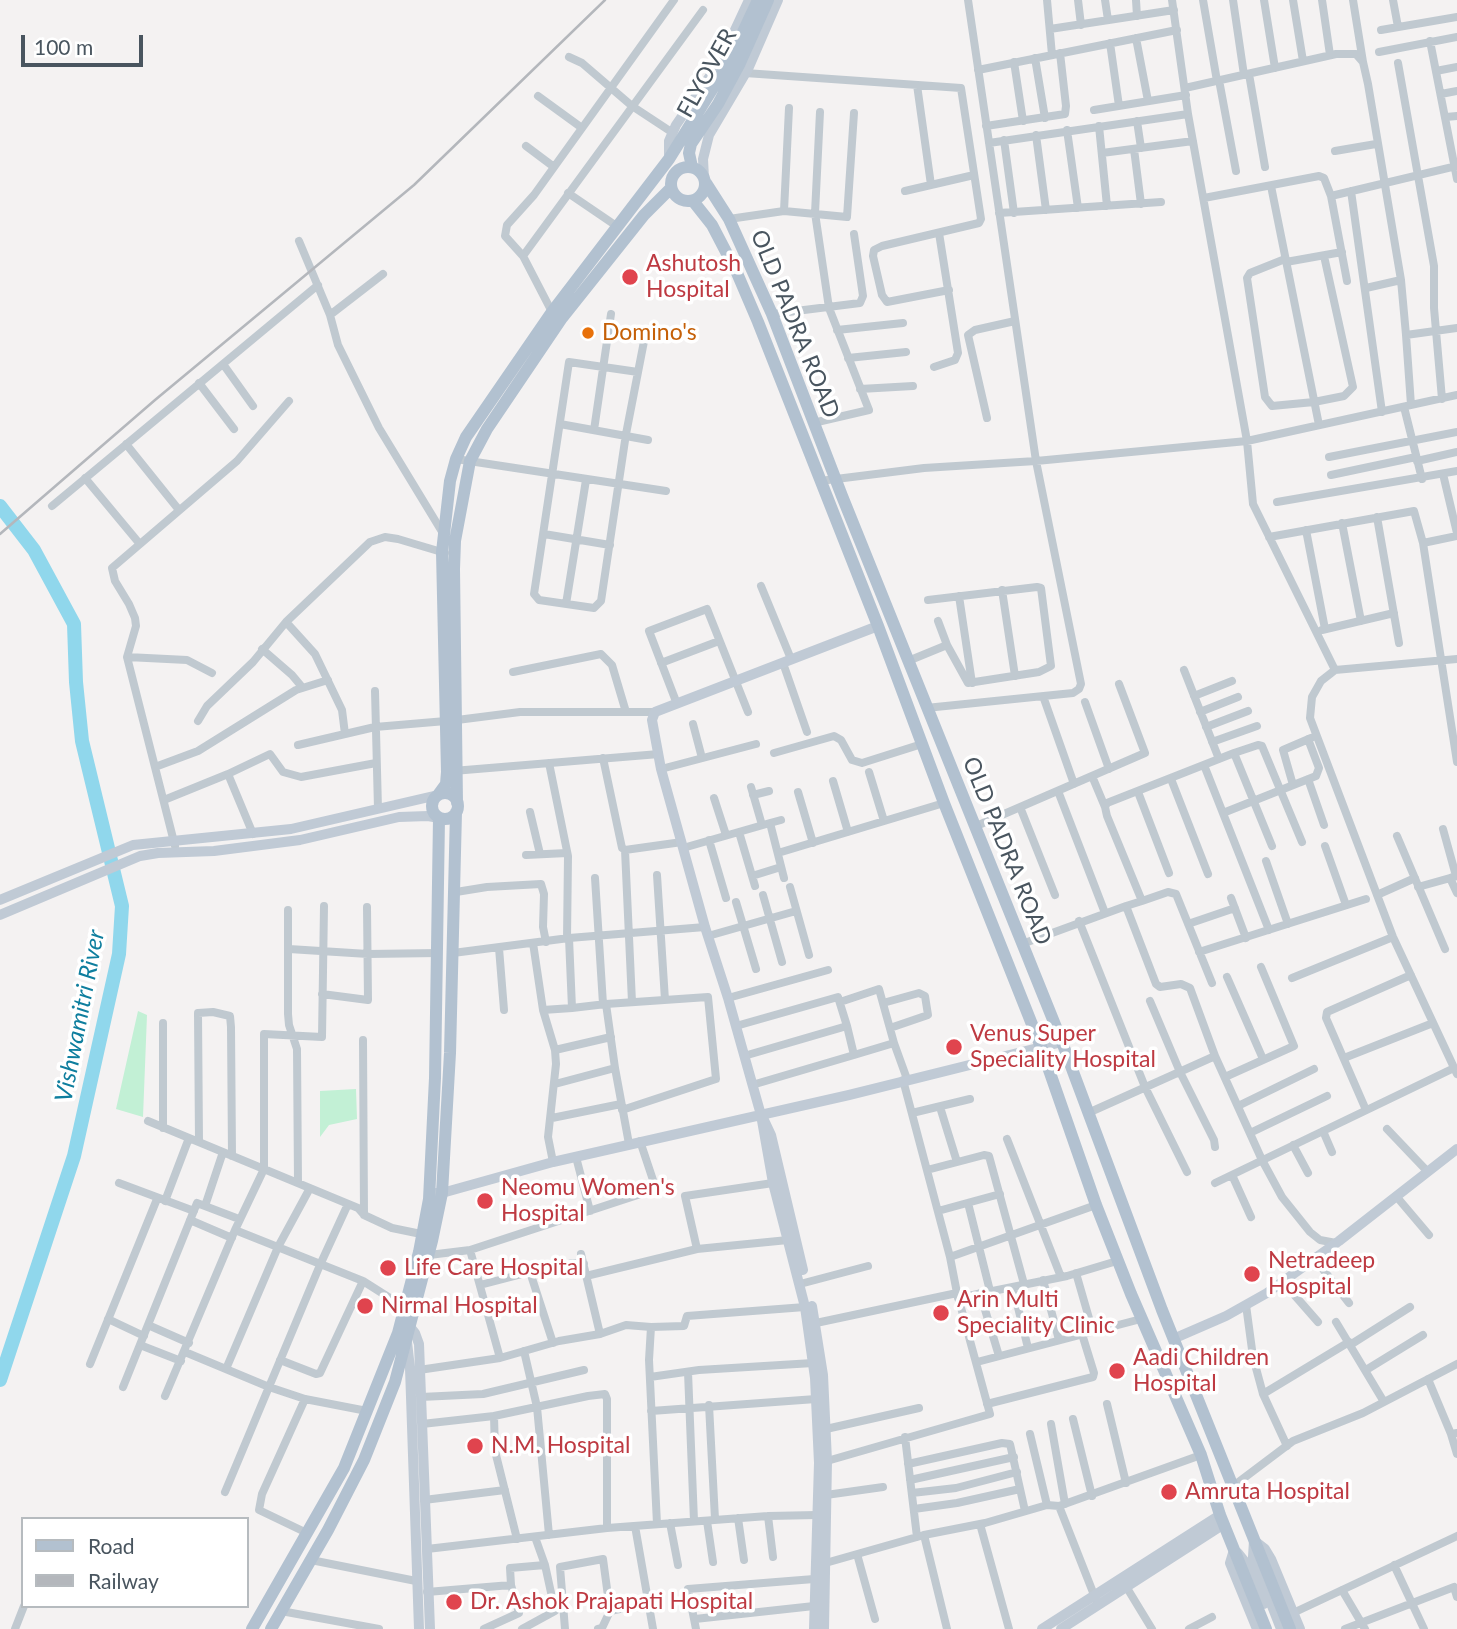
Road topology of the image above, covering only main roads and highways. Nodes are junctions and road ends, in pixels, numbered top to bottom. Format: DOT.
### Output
graph roads {
  1 [pos="758,0"];
  2 [pos="768,0"];
  3 [pos="692,132"];
  4 [pos="692,167"];
  5 [pos="705,180"];
  6 [pos="671,186"];
  7 [pos="648,189"];
  8 [pos="693,201"];
  9 [pos="450,540"];
  10 [pos="452,771"];
  11 [pos="438,795"];
  12 [pos="457,808"];
  13 [pos="439,818"];
  14 [pos="436,1193"];
  15 [pos="428,1236"];
  16 [pos="404,1325"];
  17 [pos="252,1629"];
  18 [pos="271,1629"];
  19 [pos="1266,1629"];
  20 [pos="1290,1629"];
  1 -- 3 [label="main road, FLYOVER"];
  2 -- 3 [label="main road, FLYOVER"];
  3 -- 4 [label="main road, FLYOVER"];
  3 -- 7 [label="main road, FLYOVER"];
  4 -- 5 [label="main road"];
  4 -- 6 [label="main road"];
  5 -- 8 [label="main road"];
  5 -- 20 [label="main road, OLD PADRA ROAD"];
  6 -- 7 [label="main road"];
  6 -- 8 [label="main road"];
  6 -- 9 [label="main road"];
  7 -- 9 [label="main road, FLYOVER"];
  8 -- 19 [label="main road, OLD PADRA ROAD"];
  9 -- 10 [label="main road"];
  10 -- 11 [label="main road"];
  10 -- 12 [label="main road"];
  11 -- 12 [label="main road"];
  11 -- 13 [label="main road"];
  12 -- 13 [label="main road"];
  12 -- 14 [label="main road"];
  13 -- 14 [label="main road"];
  14 -- 15 [label="main road"];
  15 -- 16 [label="main road"];
  15 -- 16 [label="main road"];
  16 -- 17 [label="main road"];
  16 -- 18 [label="main road"];
}
